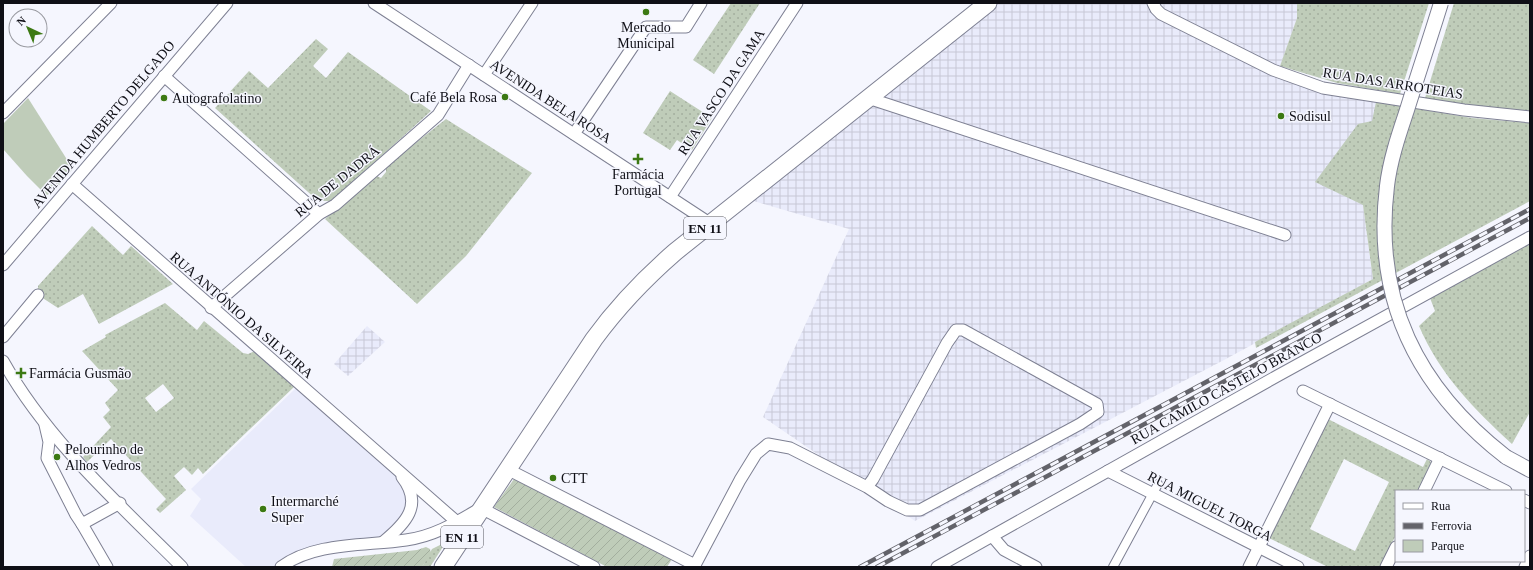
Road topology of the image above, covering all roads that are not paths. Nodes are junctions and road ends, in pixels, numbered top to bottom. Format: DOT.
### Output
graph roads {
  1 [pos="110,3"];
  2 [pos="227,3"];
  3 [pos="532,3"];
  4 [pos="701,3"];
  5 [pos="797,3"];
  6 [pos="988,3"];
  7 [pos="1153,3"];
  8 [pos="1441,3"];
  9 [pos="380,5"];
  10 [pos="469,66"];
  11 [pos="484,75"];
  12 [pos="164,76"];
  13 [pos="868,98"];
  14 [pos="3,113"];
  15 [pos="1530,117"];
  16 [pos="574,134"];
  17 [pos="72,184"];
  18 [pos="670,197"];
  19 [pos="319,214"];
  20 [pos="711,224"];
  21 [pos="1285,235"];
  22 [pos="1528,240"];
  23 [pos="3,265"];
  24 [pos="38,295"];
  25 [pos="211,308"];
  26 [pos="3,337"];
  27 [pos="3,361"];
  28 [pos="1304,391"];
  29 [pos="1330,404"];
  30 [pos="44,421"];
  31 [pos="1440,458"];
  32 [pos="394,467"];
  33 [pos="507,469"];
  34 [pos="1108,470"];
  35 [pos="1530,470"];
  36 [pos="867,487"];
  37 [pos="1155,489"];
  38 [pos="1424,490"];
  39 [pos="1504,490"];
  40 [pos="120,503"];
  41 [pos="481,508"];
  42 [pos="457,522"];
  43 [pos="82,524"];
  44 [pos="992,536"];
  45 [pos="383,542"];
  46 [pos="1259,548"];
  47 [pos="1395,550"];
  48 [pos="1530,556"];
  49 [pos="694,566"];
  50 [pos="107,567"];
  51 [pos="182,567"];
  52 [pos="281,567"];
  53 [pos="443,567"];
  54 [pos="594,567"];
  55 [pos="937,567"];
  56 [pos="1036,567"];
  57 [pos="1113,567"];
  58 [pos="1250,567"];
  59 [pos="1298,567"];
  60 [pos="1386,567"];
  61 [pos="1524,567"];
  1 -- 14 [label="street"];
  2 -- 12 [label="street, AVENIDA HUMBERTO DELGADO"];
  3 -- 11 [label="street"];
  4 -- 16 [label="street"];
  5 -- 18 [label="street, RUA VASCO DA GAMA"];
  6 -- 13 [label="main road, EN 11"];
  7 -- 15 [label="street, RUA DAS ARROTEIAS"];
  8 -- 35 [label="street, bridge"];
  9 -- 10 [label="street, AVENIDA BELA ROSA"];
  10 -- 11 [label="street, AVENIDA BELA ROSA"];
  10 -- 19 [label="street, RUA DE DADRÁ"];
  11 -- 16 [label="street, AVENIDA BELA ROSA"];
  12 -- 17 [label="street, AVENIDA HUMBERTO DELGADO"];
  12 -- 19 [label="street"];
  13 -- 20 [label="main road, EN 11"];
  13 -- 21 [label="street"];
  16 -- 18 [label="street, AVENIDA BELA ROSA"];
  17 -- 23 [label="street, AVENIDA HUMBERTO DELGADO"];
  17 -- 25 [label="street, RUA ANTÓNIO DA SILVEIRA"];
  18 -- 20 [label="street, AVENIDA BELA ROSA"];
  19 -- 25 [label="street, RUA DE DADRÁ"];
  20 -- 33 [label="main road, EN 11"];
  22 -- 34 [label="street, RUA CAMILO CASTELO BRANCO"];
  24 -- 26 [label="street"];
  25 -- 32 [label="street, RUA ANTÓNIO DA SILVEIRA"];
  27 -- 30 [label="street"];
  28 -- 29 [label="street"];
  29 -- 31 [label="street"];
  29 -- 46 [label="street"];
  30 -- 40 [label="street"];
  30 -- 43 [label="street"];
  31 -- 38 [label="street"];
  31 -- 39 [label="street"];
  32 -- 42 [label="street, RUA ANTÓNIO DA SILVEIRA"];
  32 -- 45 [label="street, RUA ANTÓNIO DA SILVEIRA"];
  33 -- 41 [label="main road, EN 11"];
  33 -- 49 [label="street"];
  34 -- 37 [label="street, RUA MIGUEL TORGA"];
  34 -- 44 [label="street, RUA CAMILO CASTELO BRANCO"];
  36 -- 36 [label="street"];
  36 -- 49 [label="street"];
  37 -- 46 [label="street, RUA MIGUEL TORGA"];
  37 -- 57 [label="street"];
  40 -- 43 [label="street"];
  40 -- 51 [label="street"];
  41 -- 42 [label="street"];
  41 -- 53 [label="main road, EN 11"];
  41 -- 54 [label="street"];
  42 -- 45 [label="street"];
  43 -- 50 [label="street"];
  44 -- 55 [label="street, RUA CAMILO CASTELO BRANCO"];
  44 -- 56 [label="street"];
  45 -- 52 [label="street"];
  46 -- 58 [label="street"];
  46 -- 59 [label="street, RUA MIGUEL TORGA"];
  47 -- 60 [label="street"];
  48 -- 61 [label="street"];
}
